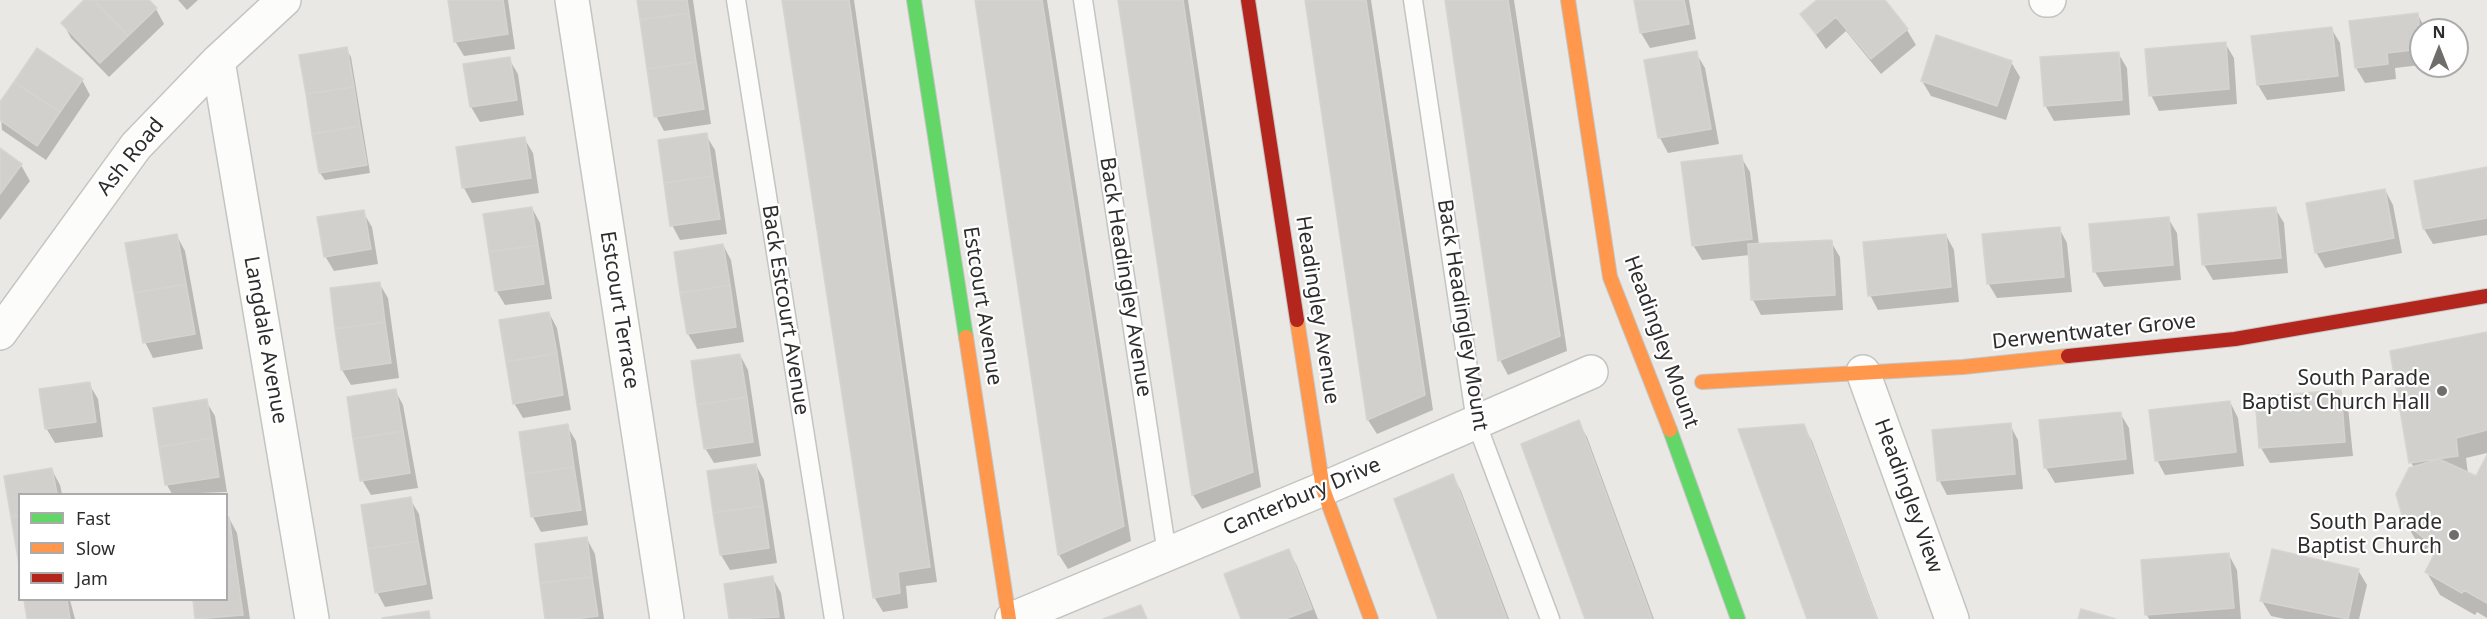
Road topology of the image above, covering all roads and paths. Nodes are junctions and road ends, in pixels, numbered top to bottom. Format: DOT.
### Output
graph roads {
  1 [pos="284,0"];
  2 [pos="572,0"];
  3 [pos="736,0"];
  4 [pos="914,0"];
  5 [pos="1083,0"];
  6 [pos="1248,0"];
  7 [pos="1413,0"];
  8 [pos="1568,0"];
  9 [pos="218,61"];
  10 [pos="2487,296"];
  11 [pos="0,333"];
  12 [pos="1591,372"];
  13 [pos="1863,372"];
  14 [pos="1702,382"];
  15 [pos="1476,422"];
  16 [pos="1323,489"];
  17 [pos="1167,554"];
  18 [pos="312,619"];
  19 [pos="667,619"];
  20 [pos="834,619"];
  21 [pos="1010,619"];
  22 [pos="1371,619"];
  23 [pos="1550,619"];
  24 [pos="1738,619"];
  25 [pos="1952,619"];
  1 -- 9 [label="street, Ash Road"];
  2 -- 19 [label="street, Estcourt Terrace"];
  3 -- 20 [label="lane, Back Estcourt Avenue"];
  4 -- 21 [label="street, Estcourt Avenue"];
  5 -- 17 [label="lane, Back Headingley Avenue"];
  6 -- 16 [label="street, Headingley Avenue"];
  7 -- 15 [label="lane, Back Headingley Mount"];
  8 -- 24 [label="street, Headingley Mount"];
  9 -- 11 [label="street, Ash Road"];
  9 -- 18 [label="street, Langdale Avenue"];
  10 -- 13 [label="street, Derwentwater Grove"];
  12 -- 15 [label="street, Canterbury Drive"];
  13 -- 14 [label="street, Derwentwater Grove"];
  13 -- 25 [label="street, Headingley View"];
  15 -- 16 [label="street, Canterbury Drive"];
  15 -- 23 [label="lane, Back Headingley Mount"];
  16 -- 17 [label="street, Canterbury Drive"];
  16 -- 22 [label="street, Headingley Avenue"];
  17 -- 21 [label="street, Canterbury Drive"];
}
